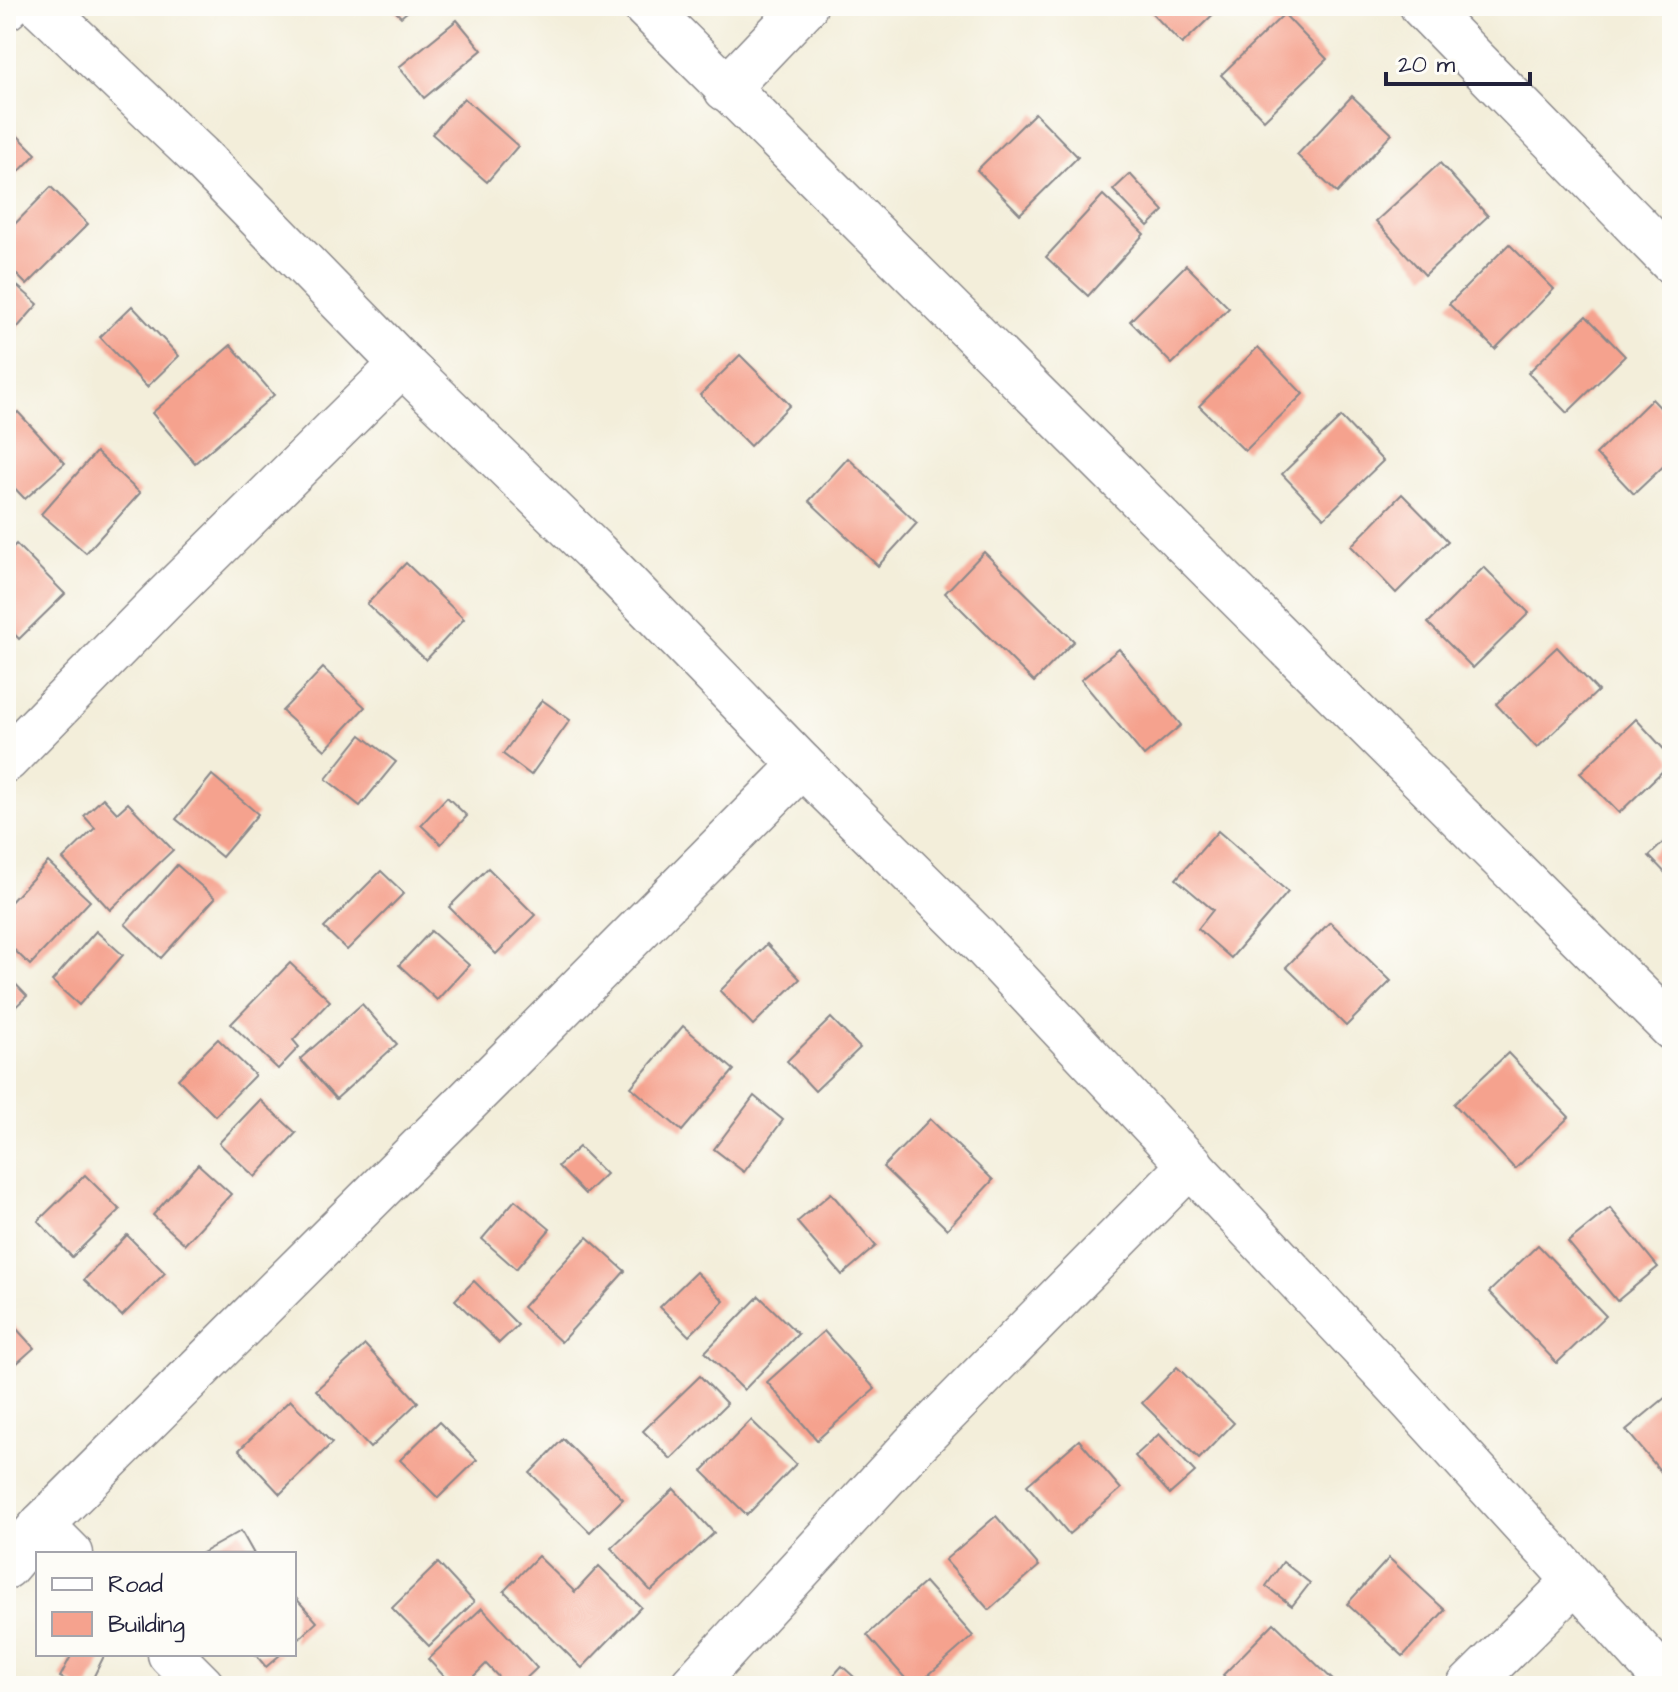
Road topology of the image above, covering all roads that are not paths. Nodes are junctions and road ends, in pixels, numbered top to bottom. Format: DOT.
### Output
graph roads {
  1 [pos="41,6"];
  2 [pos="645,6"];
  3 [pos="805,6"];
  4 [pos="1422,6"];
  5 [pos="726,89"];
  6 [pos="1672,262"];
  7 [pos="402,364"];
  8 [pos="6,760"];
  9 [pos="802,765"];
  10 [pos="1672,1028"];
  11 [pos="1191,1164"];
  12 [pos="56,1539"];
  13 [pos="6,1567"];
  14 [pos="1574,1582"];
  15 [pos="172,1656"];
  16 [pos="202,1686"];
  17 [pos="692,1686"];
  18 [pos="1469,1686"];
  19 [pos="1671,1686"];
  1 -- 7 [label="street"];
  2 -- 5 [label="street"];
  3 -- 5 [label="street"];
  4 -- 6 [label="street"];
  5 -- 10 [label="street"];
  7 -- 8 [label="street"];
  7 -- 9 [label="street"];
  9 -- 11 [label="street"];
  9 -- 12 [label="street"];
  11 -- 14 [label="street"];
  11 -- 17 [label="street"];
  12 -- 13 [label="street"];
  14 -- 18 [label="street"];
  14 -- 19 [label="street"];
  15 -- 16 [label="street"];
}
